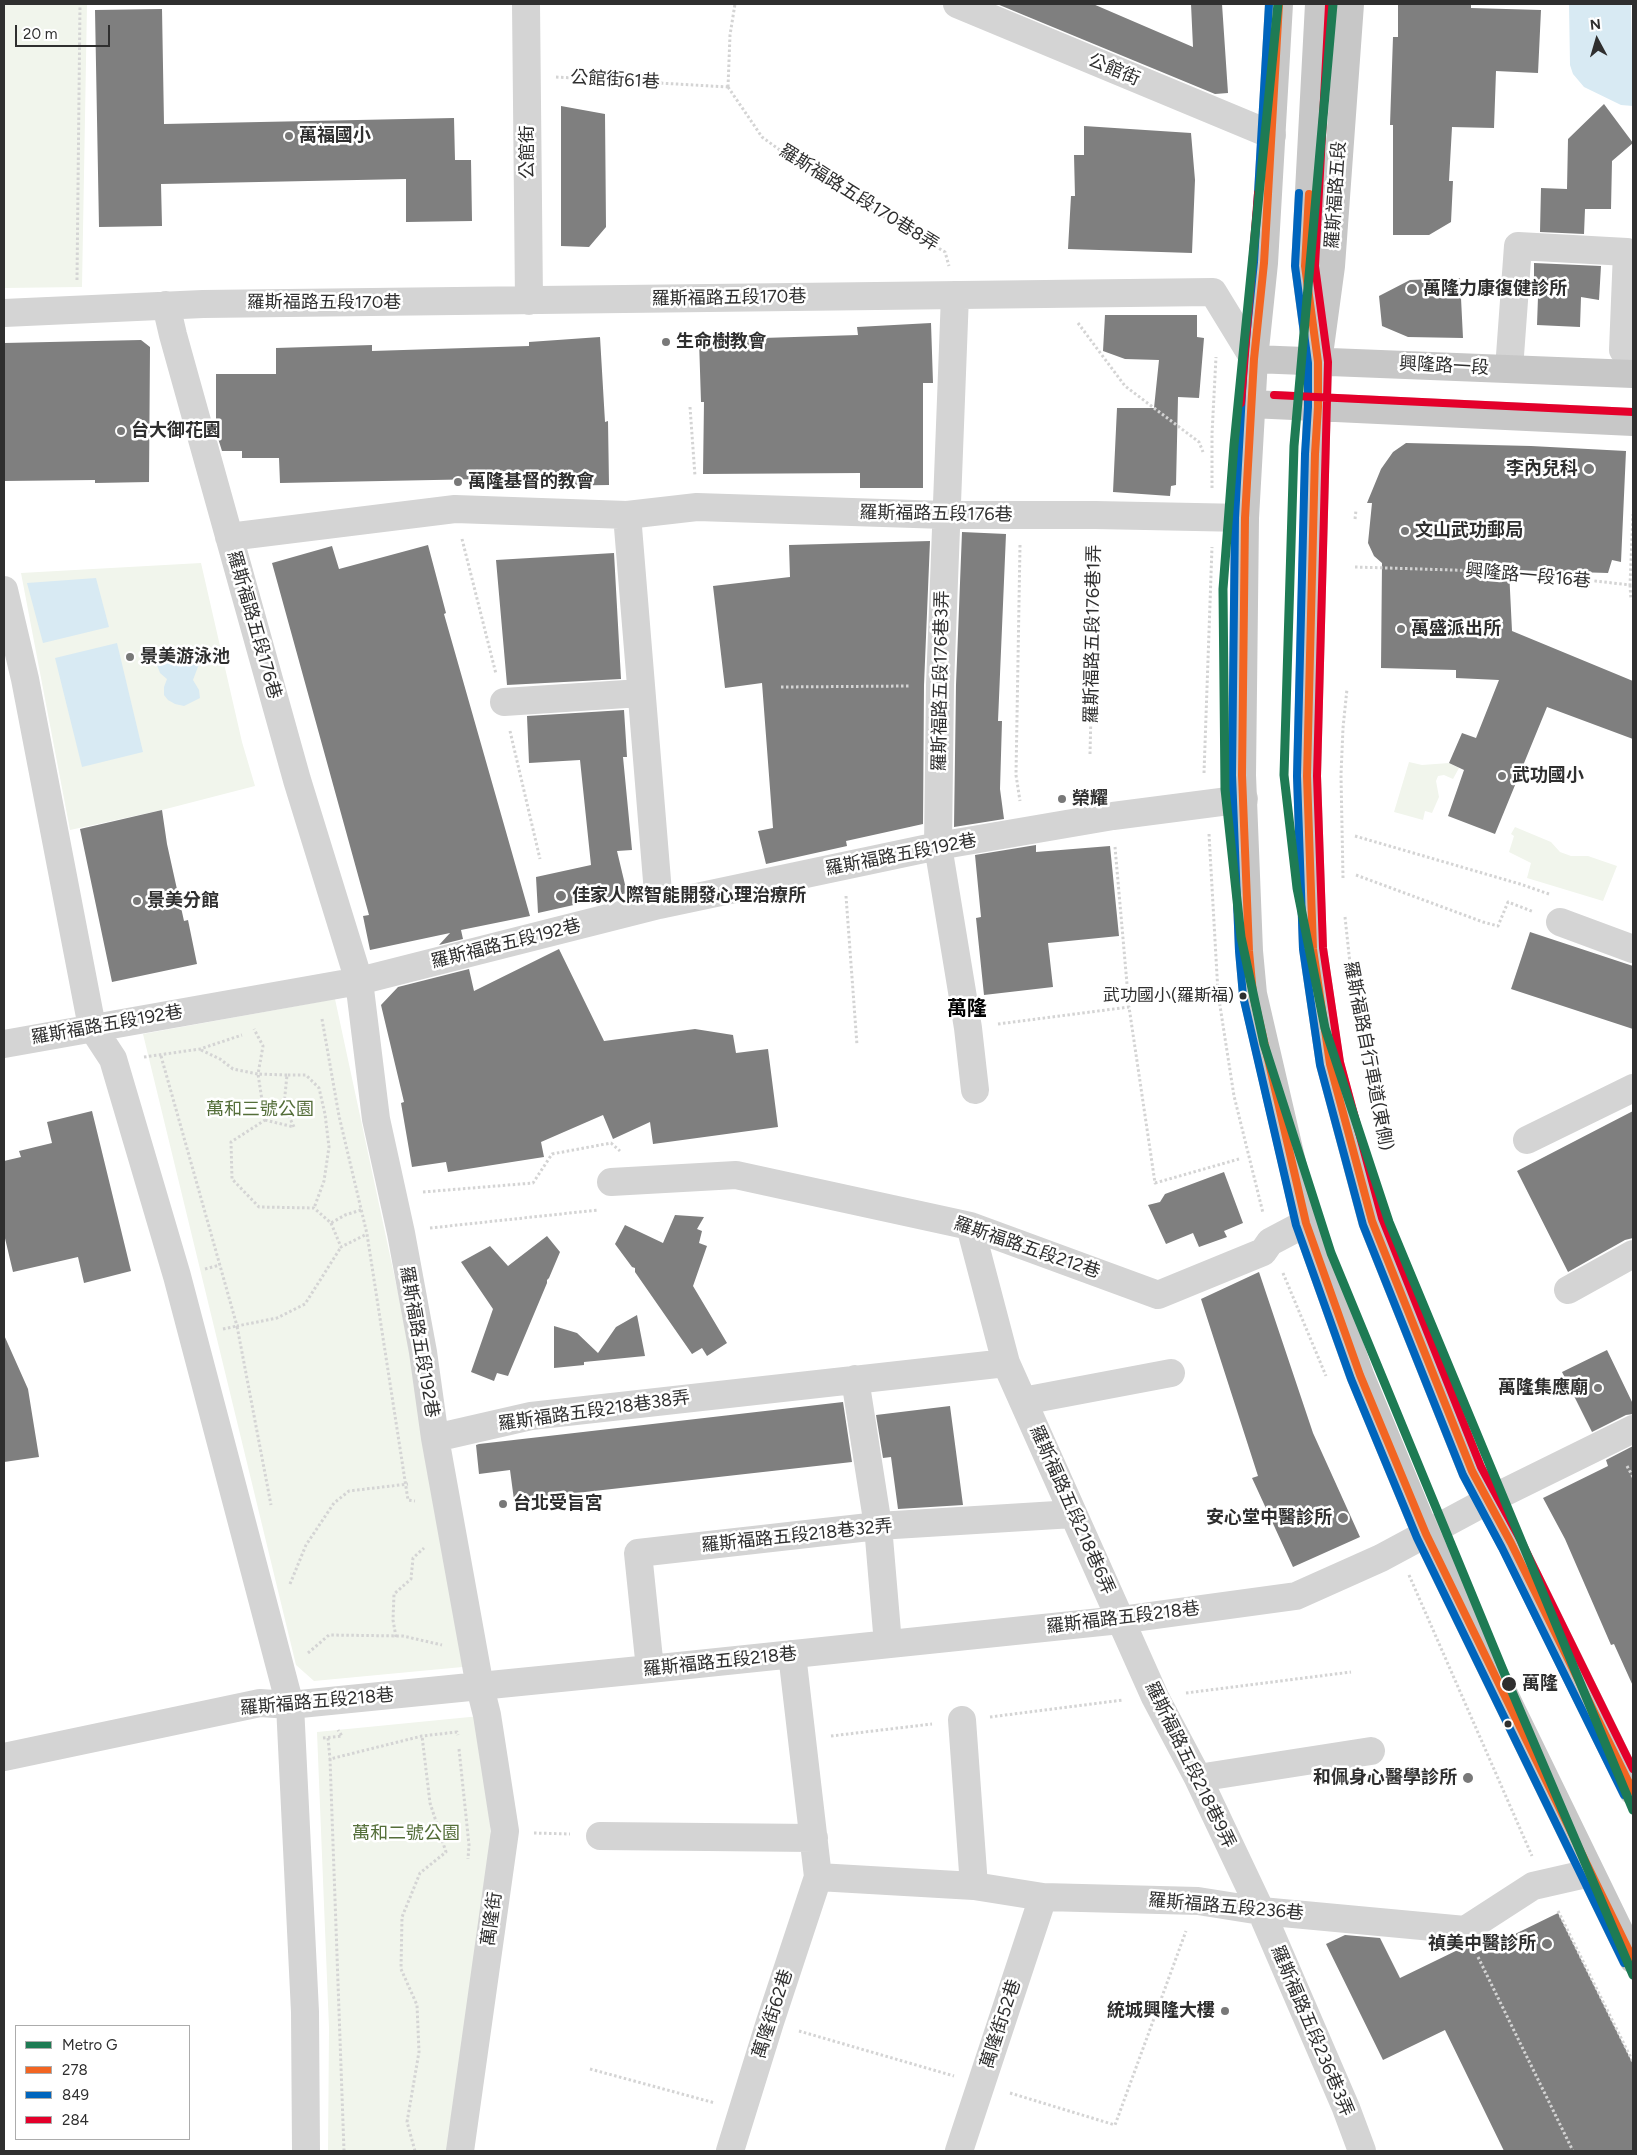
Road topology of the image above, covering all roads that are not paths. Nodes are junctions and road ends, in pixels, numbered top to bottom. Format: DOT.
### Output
graph roads {
  1 [pos="526,4"];
  2 [pos="956,4"];
  3 [pos="1279,4"];
  4 [pos="1319,4"];
  5 [pos="1350,4"];
  6 [pos="1272,135"];
  7 [pos="955,295"];
  8 [pos="529,301"];
  9 [pos="166,305"];
  10 [pos="4,312"];
  11 [pos="1254,359"];
  12 [pos="1633,360"];
  13 [pos="1318,362"];
  14 [pos="1509,369"];
  15 [pos="1633,374"];
  16 [pos="1251,404"];
  17 [pos="1318,407"];
  18 [pos="1633,422"];
  19 [pos="627,515"];
  20 [pos="945,515"];
  21 [pos="1245,518"];
  22 [pos="229,537"];
  23 [pos="4,590"];
  24 [pos="14,680"];
  25 [pos="641,693"];
  26 [pos="504,702"];
  27 [pos="1244,799"];
  28 [pos="938,846"];
  29 [pos="659,905"];
  30 [pos="1560,922"];
  31 [pos="1633,948"];
  32 [pos="359,981"];
  33 [pos="92,1027"];
  34 [pos="4,1044"];
  35 [pos="1633,1088"];
  36 [pos="975,1090"];
  37 [pos="1527,1140"];
  38 [pos="611,1182"];
  39 [pos="1306,1223"];
  40 [pos="970,1226"];
  41 [pos="1633,1254"];
  42 [pos="1568,1290"];
  43 [pos="1006,1363"];
  44 [pos="1171,1373"];
  45 [pos="855,1379"];
  46 [pos="1023,1401"];
  47 [pos="1633,1429"];
  48 [pos="435,1438"];
  49 [pos="1487,1501"];
  50 [pos="1073,1514"];
  51 [pos="878,1526"];
  52 [pos="1426,1534"];
  53 [pos="1120,1620"];
  54 [pos="888,1644"];
  55 [pos="792,1654"];
  56 [pos="650,1669"];
  57 [pos="480,1687"];
  58 [pos="290,1705"];
  59 [pos="962,1720"];
  60 [pos="1371,1752"];
  61 [pos="4,1757"];
  62 [pos="1198,1778"];
  63 [pos="1633,1791"];
  64 [pos="600,1836"];
  65 [pos="814,1838"];
  66 [pos="1590,1874"];
  67 [pos="818,1877"];
  68 [pos="974,1886"];
  69 [pos="1043,1897"];
  70 [pos="1261,1911"];
  71 [pos="1633,1959"];
  72 [pos="306,2151"];
  73 [pos="460,2151"];
  74 [pos="730,2151"];
  75 [pos="959,2151"];
  76 [pos="1362,2151"];
  1 -- 8 [label="street, 公館街"];
  2 -- 6 [label="street, 公館街"];
  3 -- 6 [label="main road"];
  4 -- 13 [label="main road"];
  5 -- 13 [label="main road, 羅斯福路五段"];
  6 -- 11 [label="main road"];
  7 -- 8 [label="street, 羅斯福路五段170巷"];
  7 -- 11 [label="street, 羅斯福路五段170巷"];
  7 -- 20 [label="street, 羅斯福路五段176巷3弄"];
  8 -- 9 [label="street, 羅斯福路五段170巷"];
  9 -- 10 [label="street, 羅斯福路五段170巷"];
  9 -- 22 [label="street"];
  11 -- 13 [label="main road, 興隆路一段"];
  11 -- 16 [label="main road"];
  12 -- 14 [label="street"];
  13 -- 14 [label="main road, 興隆路一段"];
  13 -- 17 [label="main road, 羅斯福路五段"];
  14 -- 15 [label="main road, 興隆路一段"];
  16 -- 17 [label="main road"];
  16 -- 21 [label="main road"];
  17 -- 18 [label="main road"];
  17 -- 49 [label="main road, 羅斯福路五段"];
  19 -- 20 [label="street, 羅斯福路五段176巷"];
  19 -- 22 [label="street, 羅斯福路五段176巷"];
  19 -- 25 [label="street"];
  20 -- 21 [label="street, 羅斯福路五段176巷"];
  20 -- 28 [label="street, 羅斯福路五段176巷3弄"];
  21 -- 27 [label="main road"];
  22 -- 32 [label="street, 羅斯福路五段176巷"];
  23 -- 24 [label="street"];
  24 -- 33 [label="street"];
  25 -- 26 [label="street"];
  25 -- 29 [label="street"];
  27 -- 28 [label="street, 羅斯福路五段192巷"];
  27 -- 39 [label="main road"];
  28 -- 29 [label="street, 羅斯福路五段192巷"];
  28 -- 36 [label="street, 羅斯福路五段176巷3弄"];
  29 -- 32 [label="street, 羅斯福路五段192巷"];
  30 -- 31 [label="street"];
  32 -- 33 [label="street, 羅斯福路五段192巷"];
  32 -- 48 [label="street, 羅斯福路五段192巷"];
  33 -- 34 [label="street, 羅斯福路五段192巷"];
  33 -- 58 [label="street"];
  35 -- 37 [label="street"];
  38 -- 40 [label="street, 羅斯福路五段212巷"];
  39 -- 40 [label="street, 羅斯福路五段212巷"];
  39 -- 52 [label="main road"];
  40 -- 43 [label="street, 羅斯福路五段218巷6弄"];
  41 -- 42 [label="street"];
  43 -- 45 [label="street, 羅斯福路五段218巷38弄"];
  43 -- 46 [label="street, 羅斯福路五段218巷6弄"];
  44 -- 46 [label="street, 羅斯福路五段218巷6弄"];
  45 -- 48 [label="street, 羅斯福路五段218巷38弄"];
  45 -- 51 [label="street"];
  46 -- 50 [label="street, 羅斯福路五段218巷6弄"];
  47 -- 49 [label="street, 羅斯福路五段218巷"];
  48 -- 57 [label="street"];
  49 -- 52 [label="street, 羅斯福路五段218巷"];
  49 -- 63 [label="main road, 羅斯福路五段"];
  50 -- 51 [label="street, 羅斯福路五段218巷32弄"];
  50 -- 53 [label="street, 羅斯福路五段218巷6弄"];
  51 -- 54 [label="street"];
  51 -- 56 [label="street, 羅斯福路五段218巷32弄"];
  52 -- 53 [label="street, 羅斯福路五段218巷"];
  52 -- 66 [label="main road"];
  53 -- 54 [label="street, 羅斯福路五段218巷"];
  53 -- 62 [label="street, 羅斯福路五段218巷9弄"];
  54 -- 55 [label="street, 羅斯福路五段218巷"];
  55 -- 56 [label="street, 羅斯福路五段218巷"];
  55 -- 65 [label="street"];
  56 -- 57 [label="street, 羅斯福路五段218巷"];
  57 -- 58 [label="street, 羅斯福路五段218巷"];
  57 -- 73 [label="street, 萬隆街"];
  58 -- 61 [label="street, 羅斯福路五段218巷"];
  58 -- 72 [label="street"];
  59 -- 68 [label="street"];
  60 -- 62 [label="street"];
  62 -- 70 [label="street, 羅斯福路五段218巷9弄"];
  64 -- 65 [label="street"];
  65 -- 67 [label="street"];
  66 -- 70 [label="street, 羅斯福路五段236巷"];
  66 -- 71 [label="main road"];
  67 -- 68 [label="street, 羅斯福路五段236巷"];
  67 -- 74 [label="street, 萬隆街62巷"];
  68 -- 69 [label="street, 羅斯福路五段236巷"];
  69 -- 70 [label="street, 羅斯福路五段236巷"];
  69 -- 75 [label="street, 萬隆街52巷"];
  70 -- 76 [label="street, 羅斯福路五段236巷3弄"];
}
